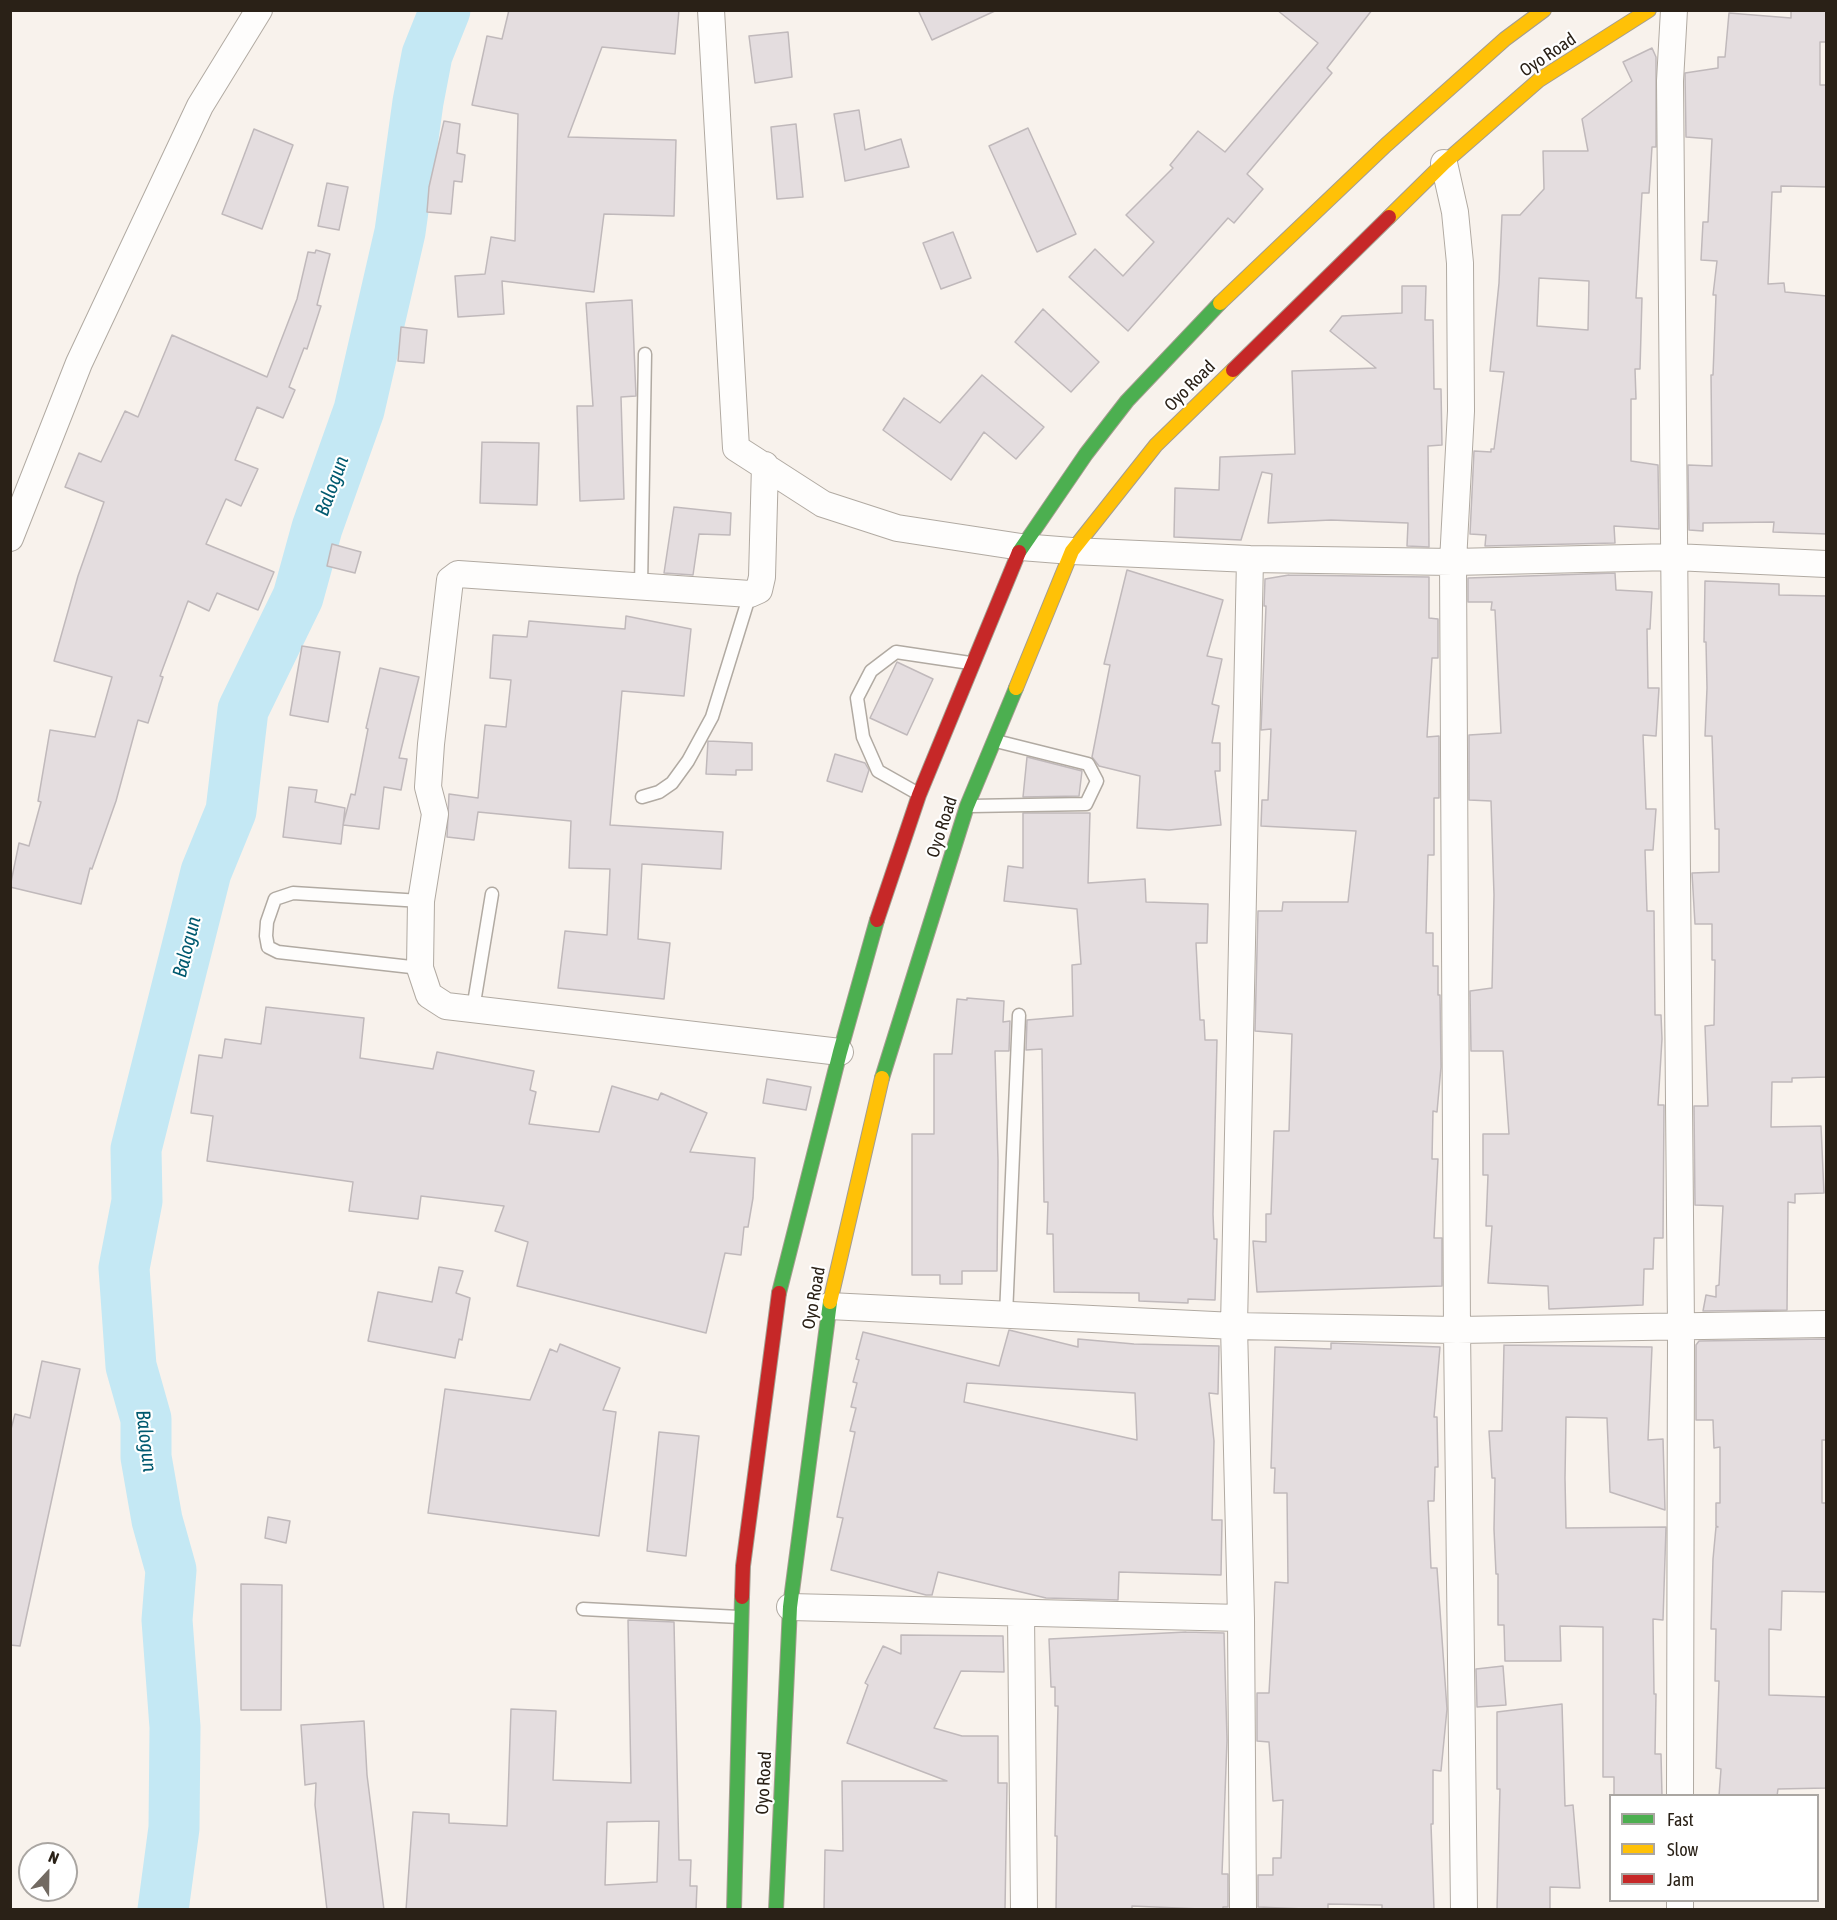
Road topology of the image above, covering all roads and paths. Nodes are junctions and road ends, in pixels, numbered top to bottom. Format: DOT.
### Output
graph roads {
  1 [pos="259,10"];
  2 [pos="711,10"];
  3 [pos="1544,10"];
  4 [pos="1649,10"];
  5 [pos="1674,10"];
  6 [pos="1444,163"];
  7 [pos="645,354"];
  8 [pos="765,465"];
  9 [pos="10,538"];
  10 [pos="1021,547"];
  11 [pos="1072,551"];
  12 [pos="1674,557"];
  13 [pos="1250,559"];
  14 [pos="1453,562"];
  15 [pos="1827,564"];
  16 [pos="641,586"];
  17 [pos="750,594"];
  18 [pos="971,663"];
  19 [pos="993,741"];
  20 [pos="919,795"];
  21 [pos="642,797"];
  22 [pos="967,806"];
  23 [pos="492,894"];
  24 [pos="421,901"];
  25 [pos="420,968"];
  26 [pos="473,1009"];
  27 [pos="1018,1015"];
  28 [pos="840,1052"];
  29 [pos="829,1306"];
  30 [pos="1006,1315"];
  31 [pos="1827,1324"];
  32 [pos="1234,1326"];
  33 [pos="1681,1328"];
  34 [pos="1457,1330"];
  35 [pos="790,1607"];
  36 [pos="583,1609"];
  37 [pos="1021,1614"];
  38 [pos="739,1617"];
  39 [pos="1241,1618"];
  40 [pos="1680,1794"];
  41 [pos="734,1910"];
  42 [pos="776,1910"];
  43 [pos="1024,1910"];
  44 [pos="1243,1910"];
  45 [pos="1464,1910"];
  1 -- 9 [label="street"];
  2 -- 8 [label="street"];
  3 -- 10 [label="main road, Oyo Road"];
  4 -- 6 [label="main road, Oyo Road"];
  5 -- 12 [label="street"];
  6 -- 11 [label="main road, Oyo Road"];
  6 -- 14 [label="street"];
  7 -- 16 [label="lane"];
  8 -- 10 [label="street"];
  8 -- 17 [label="street"];
  10 -- 11 [label="street"];
  10 -- 18 [label="main road, Oyo Road"];
  11 -- 13 [label="street"];
  11 -- 19 [label="main road, Oyo Road"];
  12 -- 14 [label="street"];
  12 -- 15 [label="street"];
  12 -- 33 [label="street"];
  13 -- 14 [label="street"];
  13 -- 32 [label="street"];
  14 -- 34 [label="street"];
  16 -- 17 [label="street"];
  16 -- 24 [label="street"];
  17 -- 21 [label="lane"];
  18 -- 20 [label="main road, Oyo Road"];
  18 -- 20 [label="lane"];
  19 -- 22 [label="main road, Oyo Road"];
  19 -- 22 [label="lane"];
  20 -- 28 [label="main road, Oyo Road"];
  22 -- 29 [label="main road, Oyo Road"];
  23 -- 26 [label="lane"];
  24 -- 25 [label="street"];
  24 -- 25 [label="lane"];
  25 -- 26 [label="street"];
  26 -- 28 [label="street"];
  27 -- 30 [label="lane"];
  28 -- 38 [label="main road, Oyo Road"];
  29 -- 30 [label="street"];
  29 -- 35 [label="main road, Oyo Road"];
  30 -- 32 [label="street"];
  31 -- 33 [label="street"];
  32 -- 34 [label="street"];
  32 -- 39 [label="street"];
  33 -- 34 [label="street"];
  33 -- 40 [label="street"];
  34 -- 45 [label="street"];
  35 -- 37 [label="street"];
  35 -- 42 [label="main road, Oyo Road"];
  36 -- 38 [label="lane"];
  37 -- 39 [label="street"];
  37 -- 43 [label="street"];
  38 -- 41 [label="main road, Oyo Road"];
  39 -- 44 [label="street"];
}
